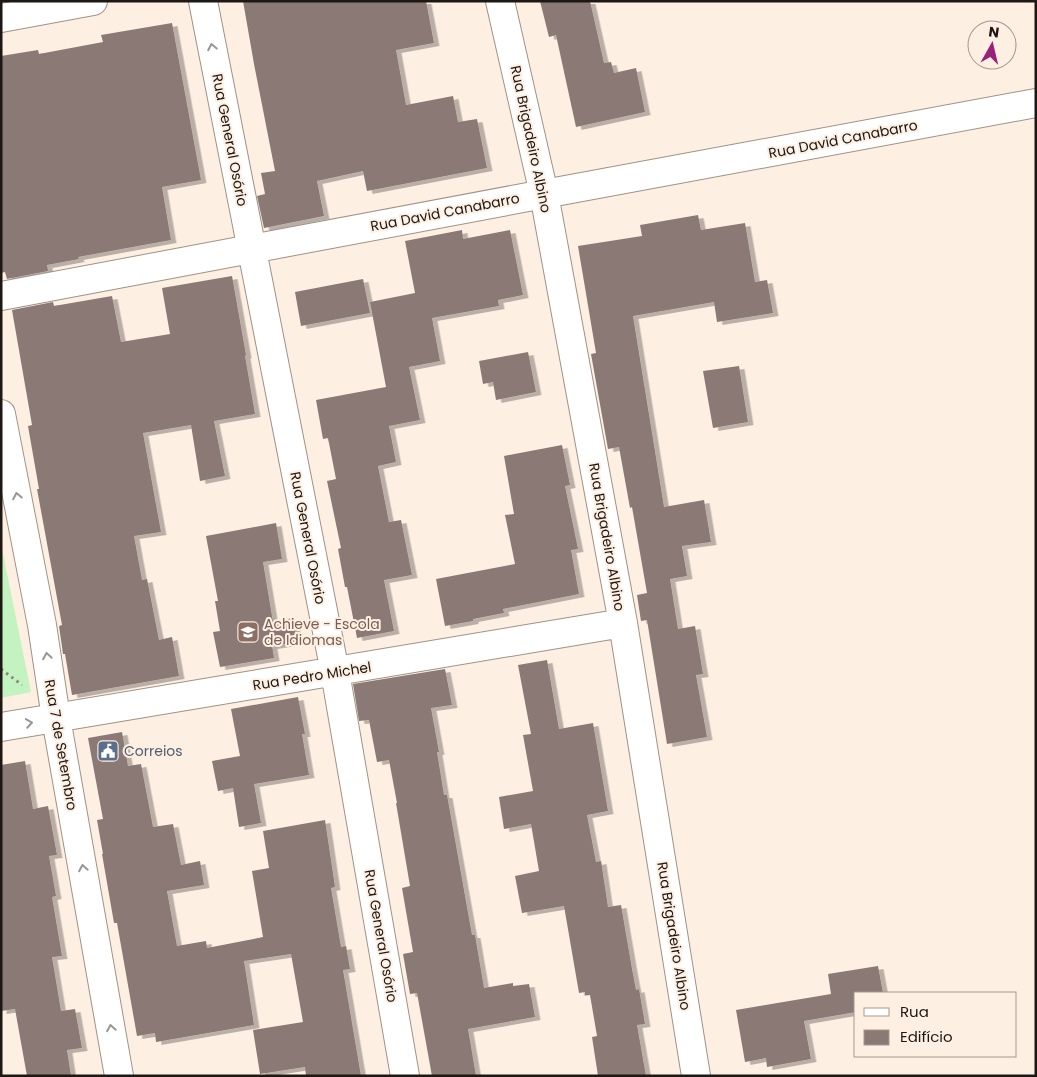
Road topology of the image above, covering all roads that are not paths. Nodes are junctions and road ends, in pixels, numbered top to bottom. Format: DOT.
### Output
graph roads {
  1 [pos="93,1"];
  2 [pos="203,1"];
  3 [pos="500,1"];
  4 [pos="1,18"];
  5 [pos="1036,103"];
  6 [pos="544,194"];
  7 [pos="251,249"];
  8 [pos="1,296"];
  9 [pos="1,414"];
  10 [pos="624,623"];
  11 [pos="335,672"];
  12 [pos="56,718"];
  13 [pos="1,727"];
  14 [pos="119,1076"];
  15 [pos="406,1076"];
  16 [pos="696,1076"];
  1 -- 4 [label="street"];
  7 -- 2 [label="street, Rua General Osório, one-way"];
  3 -- 6 [label="street, Rua Brigadeiro Albino"];
  5 -- 6 [label="street, Rua David Canabarro"];
  6 -- 7 [label="street, Rua David Canabarro"];
  6 -- 10 [label="street, Rua Brigadeiro Albino"];
  7 -- 8 [label="street, Rua David Canabarro"];
  7 -- 11 [label="street, Rua General Osório"];
  12 -- 9 [label="street, Rua 7 de Setembro, one-way"];
  10 -- 11 [label="street, Rua Pedro Michel"];
  10 -- 16 [label="street, Rua Brigadeiro Albino"];
  11 -- 12 [label="street, Rua Pedro Michel"];
  11 -- 15 [label="street, Rua General Osório"];
  13 -- 12 [label="street, Rua Pedro Michel, one-way"];
  14 -- 12 [label="street, Rua 7 de Setembro, one-way"];
}
